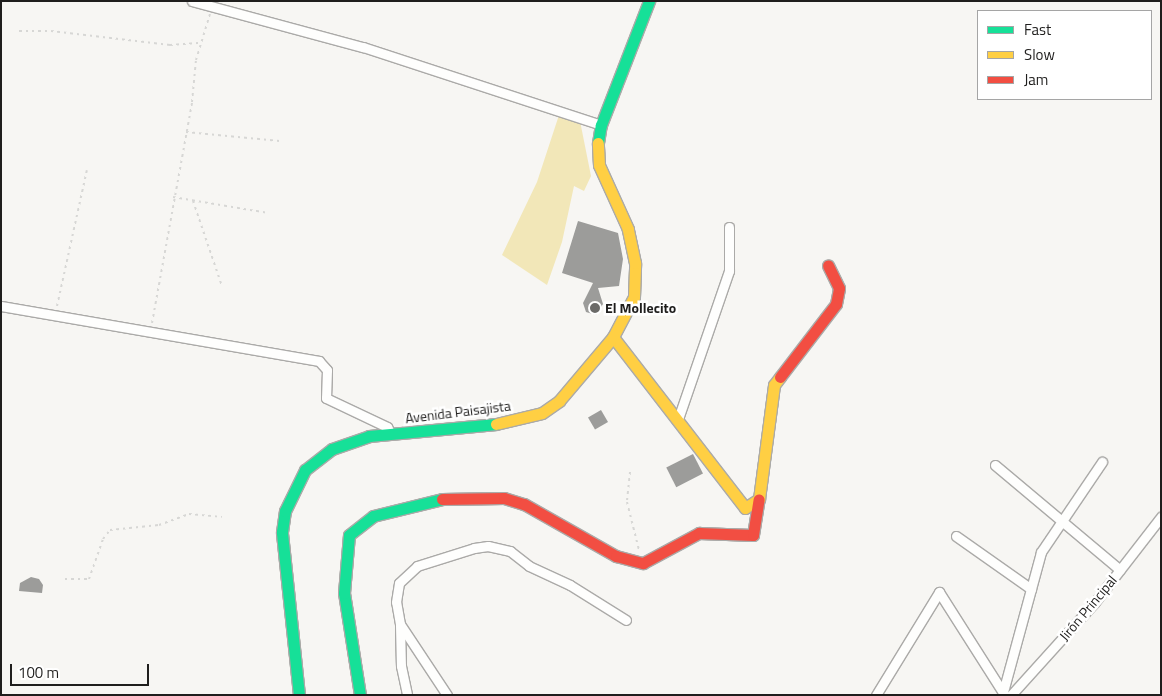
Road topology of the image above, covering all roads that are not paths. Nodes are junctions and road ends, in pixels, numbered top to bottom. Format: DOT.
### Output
graph roads {
  1 [pos="192,1"];
  2 [pos="650,1"];
  3 [pos="600,125"];
  4 [pos="729,227"];
  5 [pos="828,265"];
  6 [pos="1,306"];
  7 [pos="613,337"];
  8 [pos="678,419"];
  9 [pos="391,434"];
  10 [pos="1102,462"];
  11 [pos="995,465"];
  12 [pos="759,498"];
  13 [pos="1161,517"];
  14 [pos="1062,520"];
  15 [pos="956,536"];
  16 [pos="1120,570"];
  17 [pos="1031,589"];
  18 [pos="626,620"];
  19 [pos="400,624"];
  20 [pos="1006,694"];
  21 [pos="299,695"];
  22 [pos="360,695"];
  23 [pos="407,695"];
  24 [pos="447,695"];
  25 [pos="876,695"];
  1 -- 3 [label="street"];
  2 -- 3 [label="street, Avenida Paisajista"];
  3 -- 7 [label="street, Avenida Paisajista"];
  4 -- 8 [label="street"];
  5 -- 12 [label="street"];
  6 -- 9 [label="street"];
  7 -- 8 [label="street"];
  7 -- 9 [label="street, Avenida Paisajista"];
  8 -- 12 [label="street"];
  9 -- 21 [label="street, Avenida Paisajista"];
  10 -- 14 [label="street"];
  11 -- 14 [label="street"];
  12 -- 22 [label="street"];
  13 -- 16 [label="street, Jirón Principal"];
  14 -- 16 [label="street"];
  14 -- 17 [label="street"];
  15 -- 17 [label="street"];
  16 -- 20 [label="street, Jirón Principal"];
  17 -- 20 [label="street"];
  18 -- 19 [label="street"];
  19 -- 23 [label="street"];
  19 -- 24 [label="street"];
  20 -- 25 [label="street"];
}
